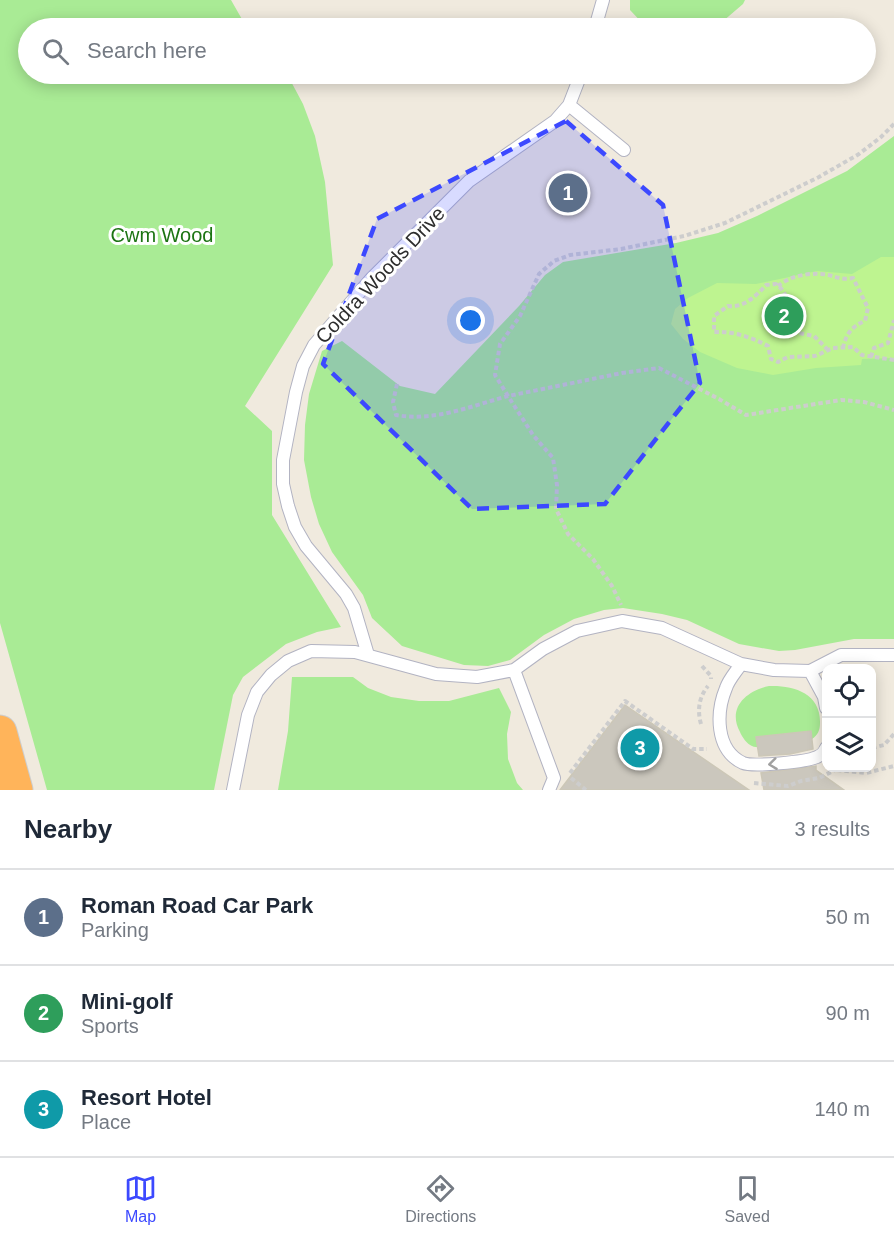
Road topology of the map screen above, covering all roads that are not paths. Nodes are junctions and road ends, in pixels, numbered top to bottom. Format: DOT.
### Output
graph roads {
  1 [pos="603,0"];
  2 [pos="598,18"];
  3 [pos="577,84"];
  4 [pos="569,105"];
  5 [pos="624,150"];
  6 [pos="368,655"];
  7 [pos="894,655"];
  8 [pos="741,664"];
  9 [pos="514,670"];
  10 [pos="810,671"];
  11 [pos="822,693"];
  12 [pos="0,732"];
  13 [pos="822,754"];
  14 [pos="16,790"];
  15 [pos="233,790"];
  16 [pos="549,790"];
  1 -- 2 [label="lane"];
  3 -- 4 [label="lane, Coldra Woods Drive"];
  4 -- 5 [label="lane"];
  4 -- 6 [label="lane, Coldra Woods Drive"];
  6 -- 9 [label="lane"];
  6 -- 15 [label="lane"];
  7 -- 10 [label="lane"];
  8 -- 9 [label="lane"];
  8 -- 10 [label="lane"];
  13 -- 8 [label="lane, one-way"];
  9 -- 16 [label="lane"];
  10 -- 11 [label="lane"];
  12 -- 14 [label="highway"];
}
